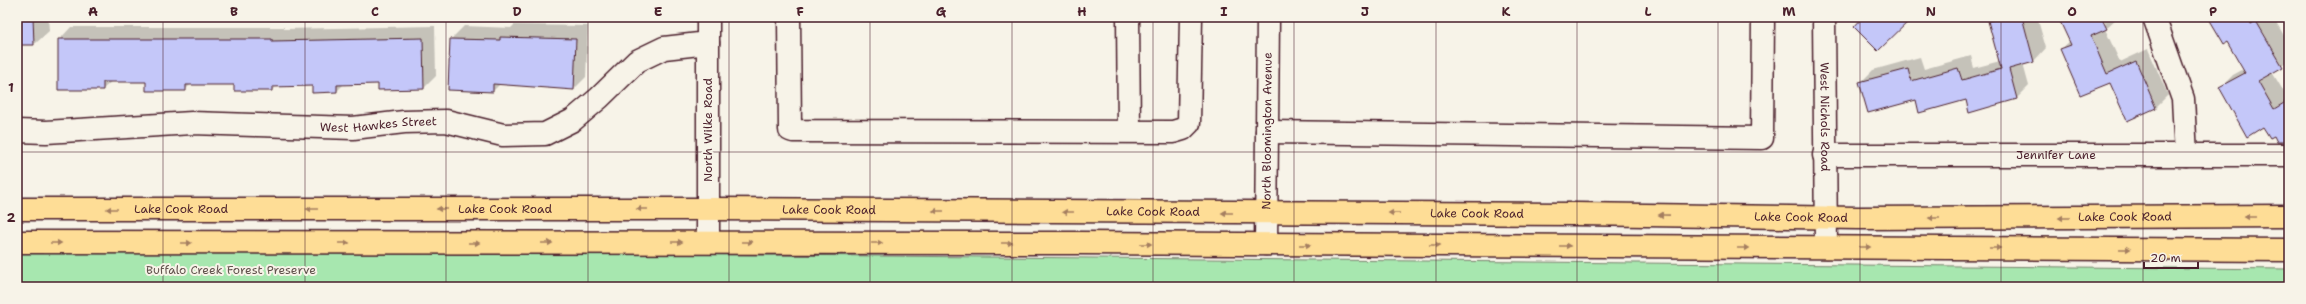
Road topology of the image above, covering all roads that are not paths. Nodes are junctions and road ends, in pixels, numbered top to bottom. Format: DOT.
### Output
graph roads {
  1 [pos="708,17"];
  2 [pos="789,17"];
  3 [pos="1128,17"];
  4 [pos="1191,17"];
  5 [pos="1268,17"];
  6 [pos="1763,17"];
  7 [pos="1824,17"];
  8 [pos="2155,18"];
  9 [pos="708,43"];
  10 [pos="17,131"];
  11 [pos="1129,131"];
  12 [pos="1267,132"];
  13 [pos="1824,155"];
  14 [pos="2186,155"];
  15 [pos="2289,155"];
  16 [pos="17,209"];
  17 [pos="709,209"];
  18 [pos="1266,213"];
  19 [pos="2289,216"];
  20 [pos="1824,218"];
  21 [pos="17,242"];
  22 [pos="708,242"];
  23 [pos="1266,244"];
  24 [pos="1826,247"];
  25 [pos="2289,250"];
  1 -- 9 [label="street, North Wilke Road"];
  2 -- 11 [label="street"];
  3 -- 11 [label="street"];
  4 -- 11 [label="street"];
  5 -- 12 [label="street, North Bloomington Avenue"];
  6 -- 12 [label="street"];
  7 -- 13 [label="street, West Nichols Road"];
  8 -- 14 [label="street"];
  9 -- 10 [label="street, West Hawkes Street"];
  9 -- 17 [label="street, North Wilke Road"];
  12 -- 18 [label="street, North Bloomington Avenue"];
  13 -- 14 [label="street, Jennifer Lane"];
  13 -- 20 [label="street, West Nichols Road"];
  14 -- 15 [label="street, Jennifer Lane"];
  17 -- 16 [label="main road, Lake Cook Road, one-way"];
  18 -- 17 [label="main road, Lake Cook Road, one-way"];
  17 -- 22 [label="street, North Wilke Road"];
  20 -- 18 [label="main road, Lake Cook Road, one-way"];
  18 -- 23 [label="street, North Bloomington Avenue"];
  19 -- 20 [label="main road, Lake Cook Road, one-way"];
  20 -- 24 [label="street, West Nichols Road"];
  21 -- 22 [label="main road, one-way"];
  22 -- 23 [label="main road, one-way"];
  23 -- 24 [label="main road, one-way"];
  24 -- 25 [label="main road, one-way"];
}
